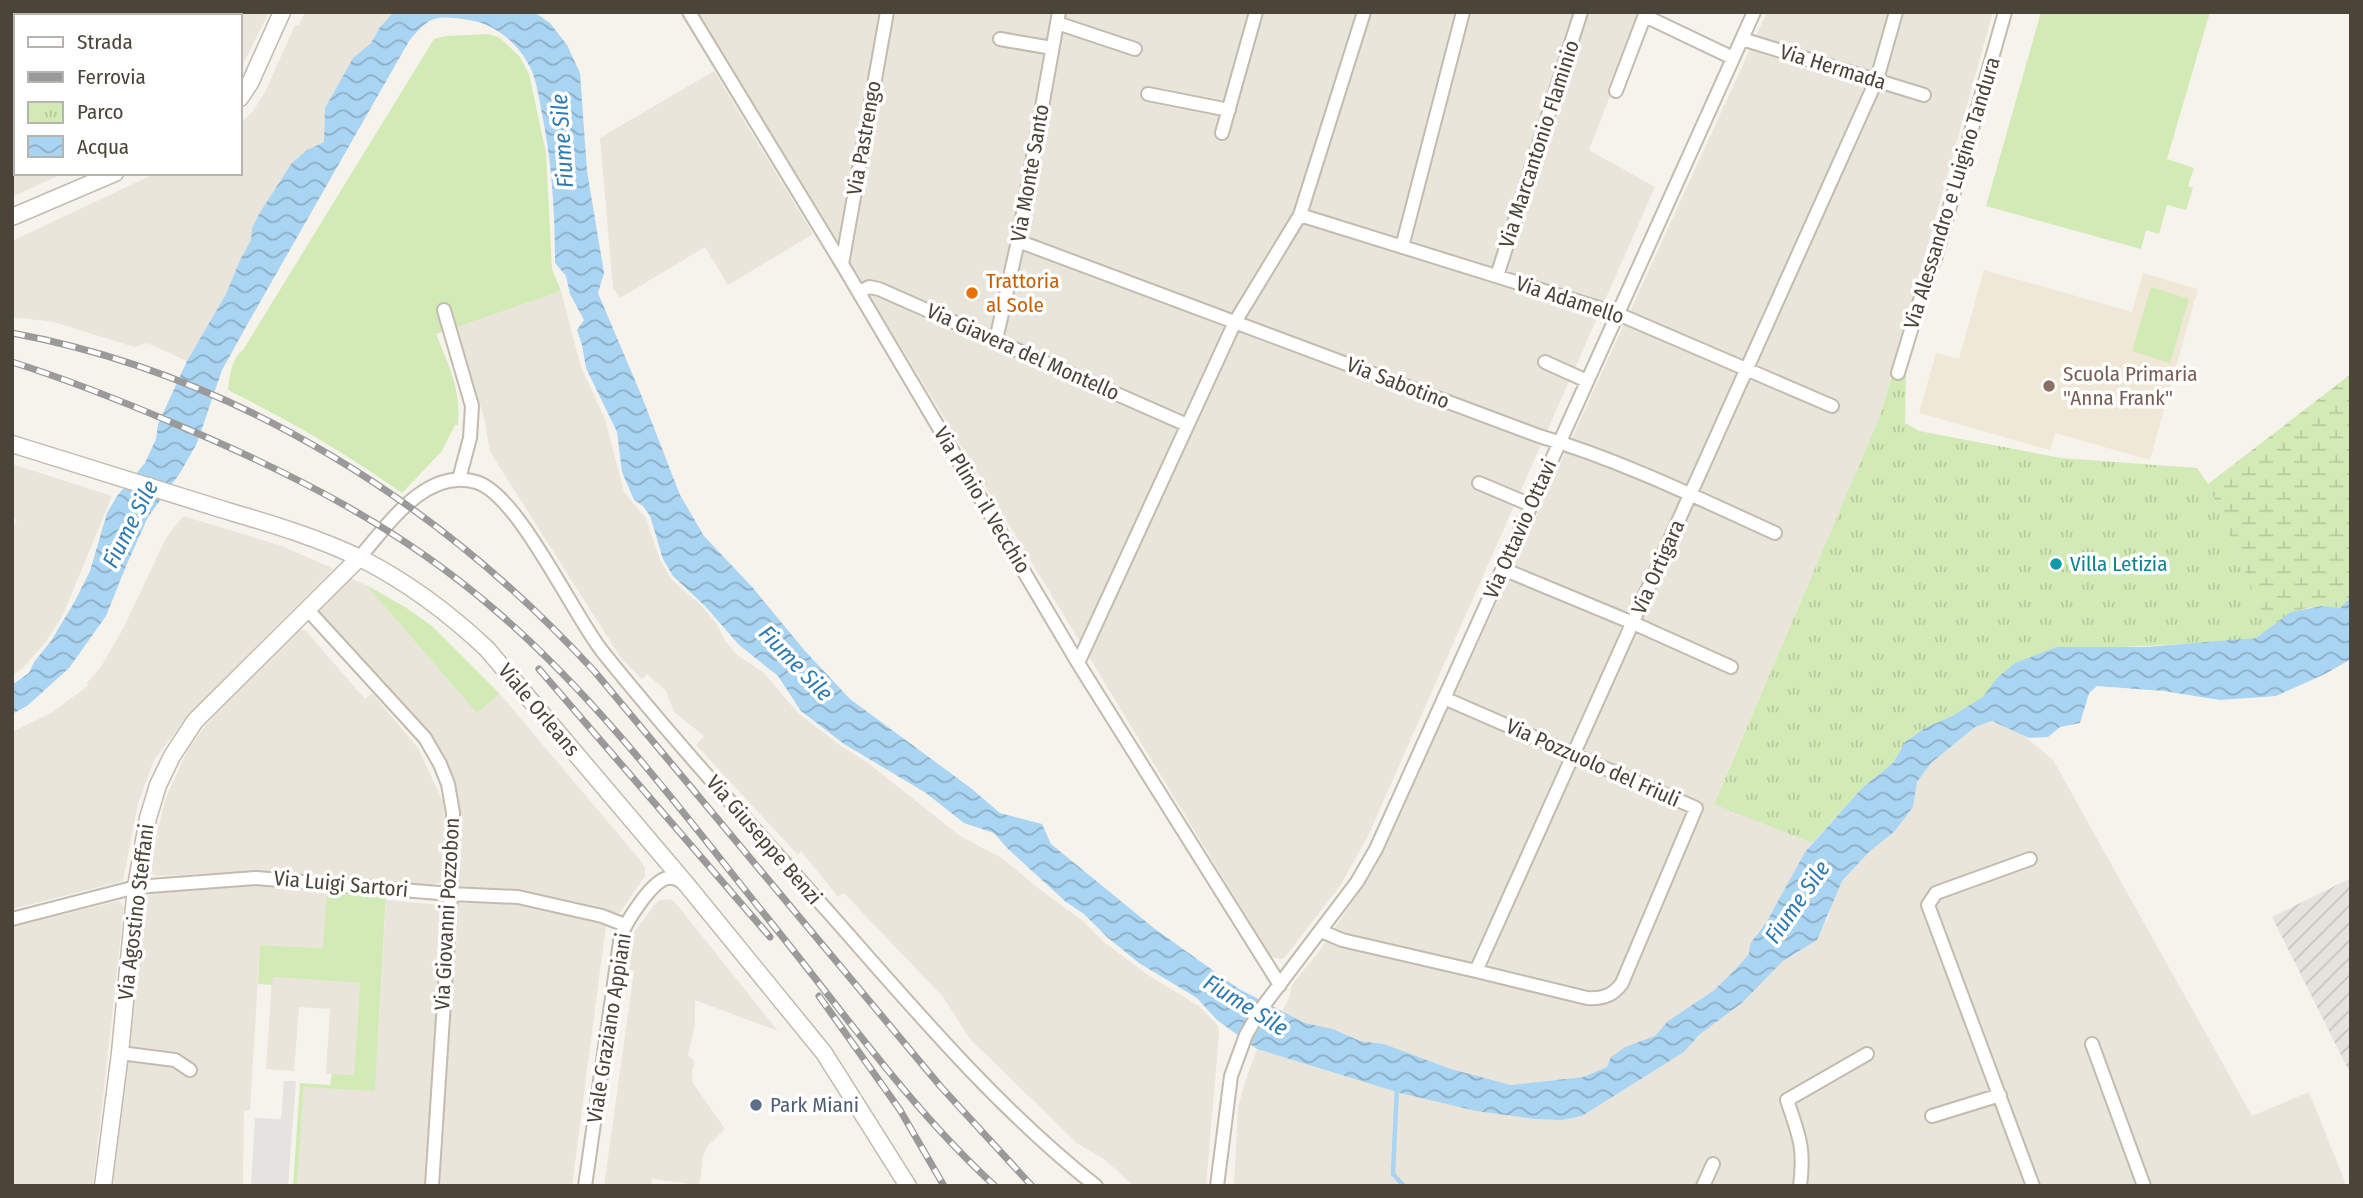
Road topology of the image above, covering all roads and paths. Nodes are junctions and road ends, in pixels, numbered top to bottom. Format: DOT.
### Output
graph roads {
  1 [pos="282,12"];
  2 [pos="689,12"];
  3 [pos="887,12"];
  4 [pos="1256,12"];
  5 [pos="1364,12"];
  6 [pos="1463,12"];
  7 [pos="1581,12"];
  8 [pos="1754,12"];
  9 [pos="1896,12"];
  10 [pos="2005,12"];
  11 [pos="1646,14"];
  12 [pos="1058,18"];
  13 [pos="1000,38"];
  14 [pos="1742,39"];
  15 [pos="1052,48"];
  16 [pos="1135,49"];
  17 [pos="1733,58"];
  18 [pos="1878,79"];
  19 [pos="1616,91"];
  20 [pos="1148,94"];
  21 [pos="242,95"];
  22 [pos="1924,95"];
  23 [pos="1228,110"];
  24 [pos="1222,133"];
  25 [pos="110,175"];
  26 [pos="1300,215"];
  27 [pos="12,217"];
  28 [pos="1018,241"];
  29 [pos="1402,247"];
  30 [pos="842,264"];
  31 [pos="1497,276"];
  32 [pos="859,292"];
  33 [pos="444,310"];
  34 [pos="1618,314"];
  35 [pos="1235,322"];
  36 [pos="996,340"];
  37 [pos="1545,362"];
  38 [pos="1748,368"];
  39 [pos="1898,373"];
  40 [pos="1587,381"];
  41 [pos="1832,405"];
  42 [pos="1187,425"];
  43 [pos="1559,442"];
  44 [pos="12,444"];
  45 [pos="459,479"];
  46 [pos="1479,483"];
  47 [pos="1690,495"];
  48 [pos="1531,505"];
  49 [pos="1775,533"];
  50 [pos="359,558"];
  51 [pos="1503,569"];
  52 [pos="307,609"];
  53 [pos="1633,623"];
  54 [pos="1078,663"];
  55 [pos="1731,667"];
  56 [pos="1444,698"];
  57 [pos="1574,754"];
  58 [pos="652,845"];
  59 [pos="2030,859"];
  60 [pos="659,881"];
  61 [pos="687,885"];
  62 [pos="136,887"];
  63 [pos="451,894"];
  64 [pos="12,919"];
  65 [pos="625,925"];
  66 [pos="1321,930"];
  67 [pos="1476,971"];
  68 [pos="1280,985"];
  69 [pos="2092,1044"];
  70 [pos="120,1053"];
  71 [pos="1867,1054"];
  72 [pos="190,1070"];
  73 [pos="2000,1095"];
  74 [pos="1931,1116"];
  75 [pos="1713,1164"];
  76 [pos="103,1186"];
  77 [pos="432,1186"];
  78 [pos="585,1186"];
  79 [pos="908,1186"];
  80 [pos="1096,1186"];
  81 [pos="1217,1186"];
  82 [pos="1703,1186"];
  83 [pos="1800,1186"];
  84 [pos="2033,1186"];
  85 [pos="2144,1186"];
  1 -- 21 [label="street"];
  2 -- 30 [label="street, Via Plinio il Vecchio"];
  3 -- 30 [label="street, Via Pastrengo"];
  4 -- 23 [label="street"];
  5 -- 26 [label="street"];
  6 -- 29 [label="street"];
  7 -- 31 [label="street, Via Marcantonio Flaminio"];
  8 -- 14 [label="street, Via Ottavio Ottavi"];
  9 -- 18 [label="street, Via Ortigara"];
  10 -- 39 [label="street, Via Alessandro e Luigino Tandura"];
  11 -- 17 [label="street"];
  11 -- 19 [label="street"];
  12 -- 15 [label="street, Via Monte Santo"];
  12 -- 16 [label="street, Via Monte Santo"];
  13 -- 15 [label="street"];
  14 -- 17 [label="street, Via Ottavio Ottavi"];
  14 -- 18 [label="street, Via Hermada"];
  15 -- 28 [label="street, Via Monte Santo"];
  17 -- 34 [label="street, Via Ottavio Ottavi"];
  18 -- 22 [label="street, Via Hermada"];
  18 -- 38 [label="street, Via Ortigara"];
  20 -- 23 [label="street"];
  23 -- 24 [label="street"];
  25 -- 27 [label="street"];
  26 -- 29 [label="street, Via Adamello"];
  26 -- 35 [label="street"];
  28 -- 35 [label="street, Via Sabotino"];
  28 -- 36 [label="street, Via Monte Santo"];
  29 -- 31 [label="street, Via Adamello"];
  30 -- 32 [label="street, Via Plinio il Vecchio"];
  31 -- 34 [label="street, Via Adamello"];
  32 -- 36 [label="street, Via Giavera del Montello"];
  32 -- 54 [label="street, Via Plinio il Vecchio"];
  33 -- 45 [label="street"];
  34 -- 38 [label="street, Via Adamello"];
  34 -- 40 [label="street, Via Ottavio Ottavi"];
  35 -- 42 [label="street"];
  35 -- 43 [label="street, Via Sabotino"];
  36 -- 42 [label="street, Via Giavera del Montello"];
  37 -- 40 [label="street"];
  38 -- 41 [label="street, Via Adamello"];
  38 -- 47 [label="street, Via Ortigara"];
  40 -- 43 [label="street, Via Ottavio Ottavi"];
  42 -- 54 [label="street"];
  43 -- 47 [label="street, Via Sabotino"];
  43 -- 48 [label="street, Via Ottavio Ottavi"];
  44 -- 50 [label="street, Viale Orleans"];
  45 -- 50 [label="street"];
  45 -- 80 [label="street, Via Giuseppe Benzi"];
  46 -- 48 [label="street"];
  47 -- 49 [label="street, Via Sabotino"];
  47 -- 53 [label="street, Via Ortigara"];
  48 -- 51 [label="street, Via Ottavio Ottavi"];
  50 -- 52 [label="street, Via Agostino Steffani"];
  50 -- 58 [label="street, Viale Orleans"];
  51 -- 53 [label="street"];
  51 -- 56 [label="street, Via Ottavio Ottavi"];
  52 -- 62 [label="street, Via Agostino Steffani"];
  52 -- 63 [label="street, Via Giovanni Pozzobon"];
  53 -- 55 [label="street"];
  53 -- 57 [label="street, Via Ortigara"];
  54 -- 68 [label="street, Via Plinio il Vecchio"];
  56 -- 57 [label="street, Via Pozzuolo del Friuli"];
  56 -- 66 [label="street, Via Ottavio Ottavi"];
  57 -- 67 [label="street, Via Ortigara"];
  57 -- 67 [label="street, Via Pozzuolo del Friuli"];
  58 -- 60 [label="street"];
  58 -- 61 [label="street, Viale Orleans"];
  59 -- 73 [label="street"];
  60 -- 61 [label="street"];
  60 -- 65 [label="street, Viale Graziano Appiani"];
  61 -- 79 [label="street, Viale Orleans"];
  62 -- 63 [label="street, Via Luigi Sartori"];
  62 -- 64 [label="street, Via Luigi Sartori"];
  62 -- 70 [label="street, Via Agostino Steffani"];
  63 -- 65 [label="street, Via Luigi Sartori"];
  63 -- 77 [label="street, Via Giovanni Pozzobon"];
  65 -- 78 [label="street, Viale Graziano Appiani"];
  66 -- 67 [label="street"];
  66 -- 68 [label="street, Via Ottavio Ottavi"];
  68 -- 81 [label="street, Via Ottavio Ottavi"];
  69 -- 85 [label="street"];
  70 -- 72 [label="street"];
  70 -- 76 [label="street, Via Agostino Steffani"];
  71 -- 83 [label="street"];
  73 -- 74 [label="street"];
  73 -- 84 [label="street"];
  75 -- 82 [label="street"];
}
